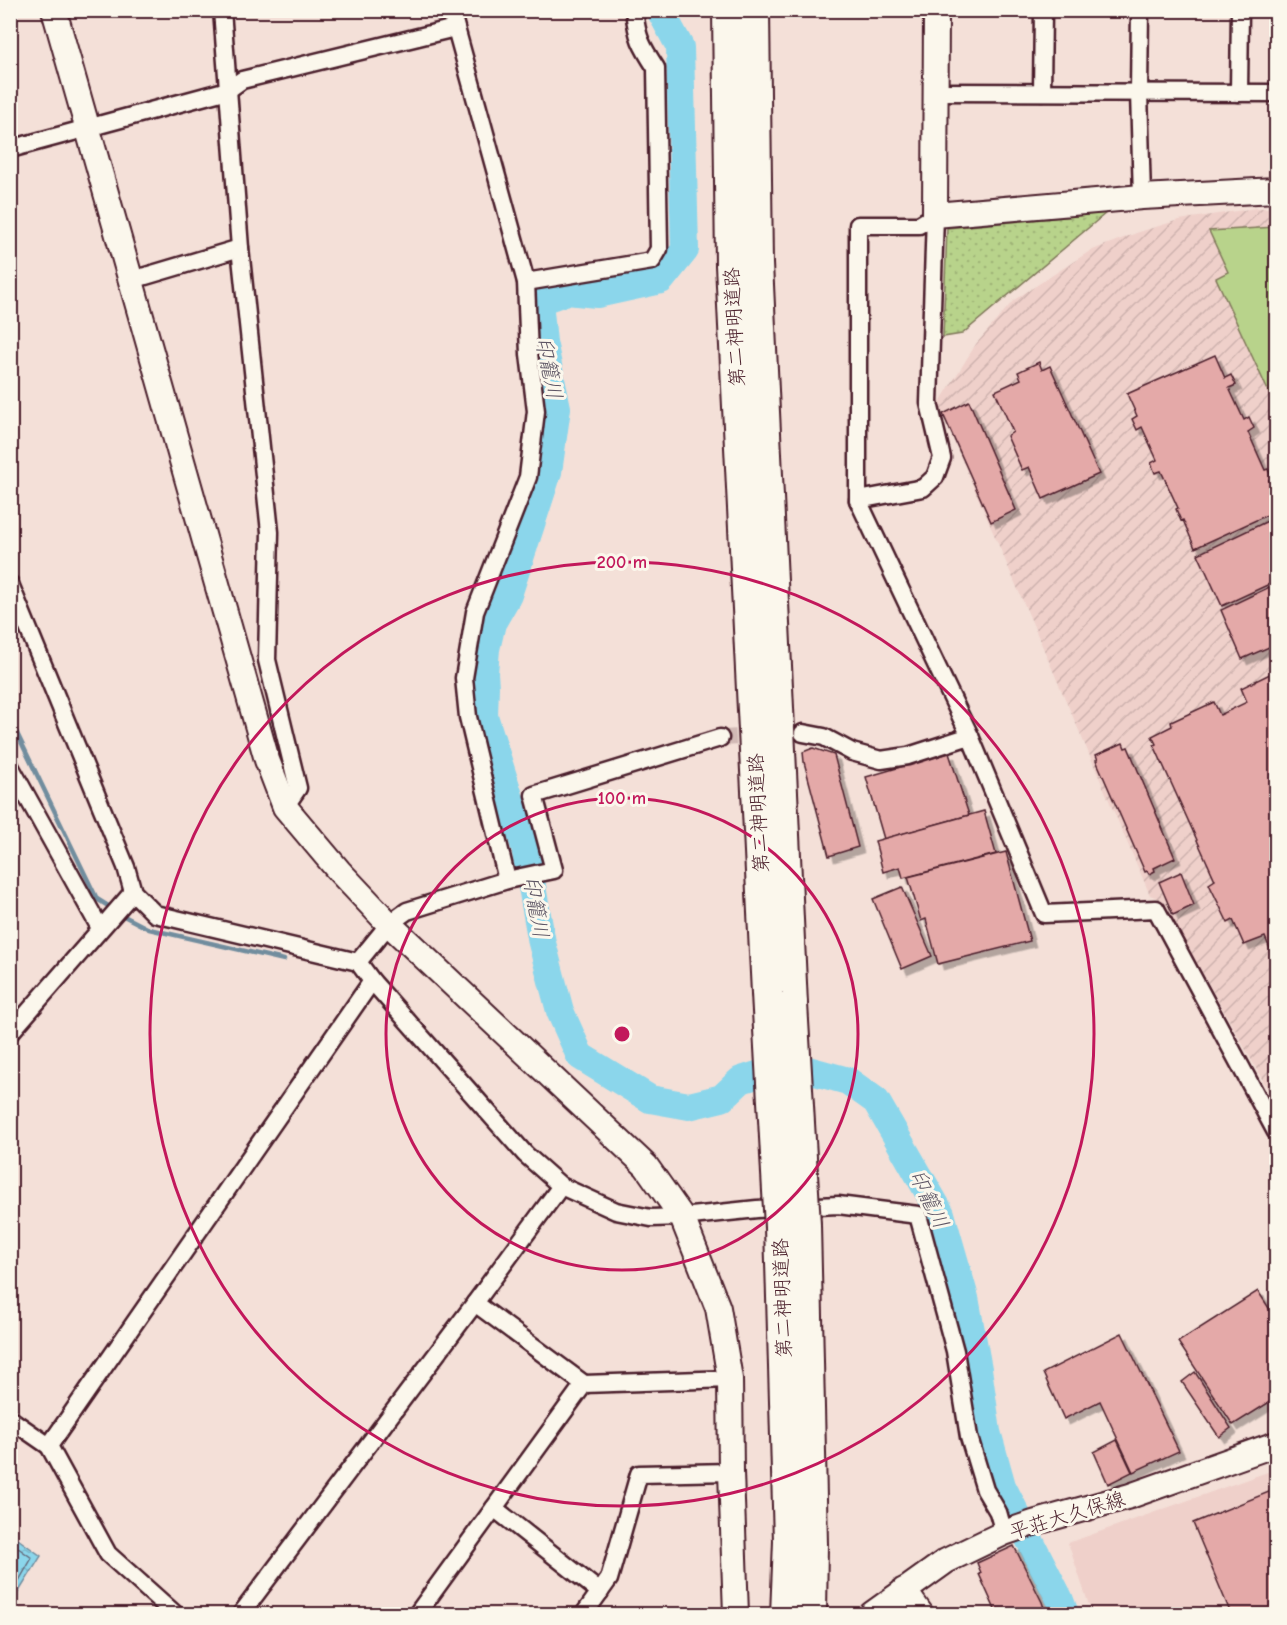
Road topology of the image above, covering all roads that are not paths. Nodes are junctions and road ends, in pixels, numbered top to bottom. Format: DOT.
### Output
graph roads {
  1 [pos="54,10"];
  2 [pos="222,10"];
  3 [pos="451,10"];
  4 [pos="634,10"];
  5 [pos="728,10"];
  6 [pos="754,10"];
  7 [pos="936,10"];
  8 [pos="1043,10"];
  9 [pos="1140,10"];
  10 [pos="1240,10"];
  11 [pos="455,28"];
  12 [pos="228,90"];
  13 [pos="935,92"];
  14 [pos="1042,92"];
  15 [pos="1139,92"];
  16 [pos="1239,93"];
  17 [pos="1276,93"];
  18 [pos="87,127"];
  19 [pos="10,149"];
  20 [pos="1276,190"];
  21 [pos="1142,197"];
  22 [pos="935,214"];
  23 [pos="240,248"];
  24 [pos="132,280"];
  25 [pos="526,282"];
  26 [pos="858,500"];
  27 [pos="10,584"];
  28 [pos="803,734"];
  29 [pos="970,736"];
  30 [pos="720,738"];
  31 [pos="10,766"];
  32 [pos="285,807"];
  33 [pos="507,880"];
  34 [pos="133,892"];
  35 [pos="389,924"];
  36 [pos="100,928"];
  37 [pos="358,962"];
  38 [pos="372,981"];
  39 [pos="780,999"];
  40 [pos="10,1033"];
  41 [pos="1276,1132"];
  42 [pos="561,1186"];
  43 [pos="682,1217"];
  44 [pos="792,1226"];
  45 [pos="475,1303"];
  46 [pos="730,1379"];
  47 [pos="584,1384"];
  48 [pos="10,1419"];
  49 [pos="1276,1444"];
  50 [pos="49,1446"];
  51 [pos="731,1472"];
  52 [pos="494,1508"];
  53 [pos="1016,1529"];
  54 [pos="904,1590"];
  55 [pos="600,1592"];
  56 [pos="423,1612"];
  57 [pos="175,1614"];
  58 [pos="243,1614"];
  59 [pos="585,1614"];
  60 [pos="736,1614"];
  61 [pos="786,1614"];
  62 [pos="811,1614"];
  63 [pos="872,1614"];
  64 [pos="921,1614"];
  1 -- 18 [label="street"];
  2 -- 12 [label="street"];
  3 -- 11 [label="street"];
  4 -- 25 [label="street"];
  5 -- 39 [label="highway, 第二神明道路"];
  6 -- 39 [label="highway, 第二神明道路"];
  7 -- 13 [label="street"];
  8 -- 14 [label="street"];
  9 -- 15 [label="street"];
  10 -- 16 [label="street"];
  11 -- 12 [label="street"];
  11 -- 25 [label="street"];
  12 -- 18 [label="street"];
  12 -- 23 [label="street"];
  13 -- 14 [label="street"];
  13 -- 22 [label="street"];
  14 -- 15 [label="street"];
  15 -- 16 [label="street"];
  15 -- 21 [label="street"];
  16 -- 17 [label="street"];
  18 -- 19 [label="street"];
  18 -- 24 [label="street"];
  20 -- 21 [label="street"];
  21 -- 22 [label="street"];
  22 -- 26 [label="street"];
  22 -- 26 [label="street"];
  23 -- 24 [label="street"];
  23 -- 32 [label="street"];
  24 -- 32 [label="street"];
  25 -- 33 [label="street"];
  26 -- 29 [label="street"];
  27 -- 34 [label="street"];
  28 -- 29 [label="street"];
  29 -- 41 [label="street"];
  30 -- 33 [label="street"];
  31 -- 36 [label="street"];
  32 -- 35 [label="street"];
  33 -- 35 [label="street"];
  34 -- 36 [label="street"];
  34 -- 37 [label="street"];
  35 -- 37 [label="street"];
  35 -- 43 [label="street"];
  36 -- 40 [label="street"];
  37 -- 38 [label="street"];
  38 -- 42 [label="street"];
  38 -- 50 [label="street"];
  39 -- 44 [label="highway, 第二神明道路, bridge"];
  42 -- 43 [label="street"];
  42 -- 45 [label="street"];
  43 -- 46 [label="street"];
  43 -- 53 [label="street"];
  44 -- 61 [label="highway, 第二神明道路"];
  44 -- 62 [label="highway, 第二神明道路"];
  45 -- 47 [label="street"];
  45 -- 58 [label="street"];
  46 -- 47 [label="street"];
  46 -- 51 [label="street"];
  47 -- 52 [label="street"];
  48 -- 50 [label="street"];
  49 -- 53 [label="street, 平荘大久保線"];
  50 -- 57 [label="street"];
  51 -- 55 [label="street"];
  51 -- 60 [label="street"];
  52 -- 55 [label="street"];
  52 -- 56 [label="street"];
  53 -- 54 [label="street, 平荘大久保線"];
  54 -- 63 [label="street, 平荘大久保線"];
  54 -- 64 [label="street"];
  55 -- 59 [label="street"];
}
